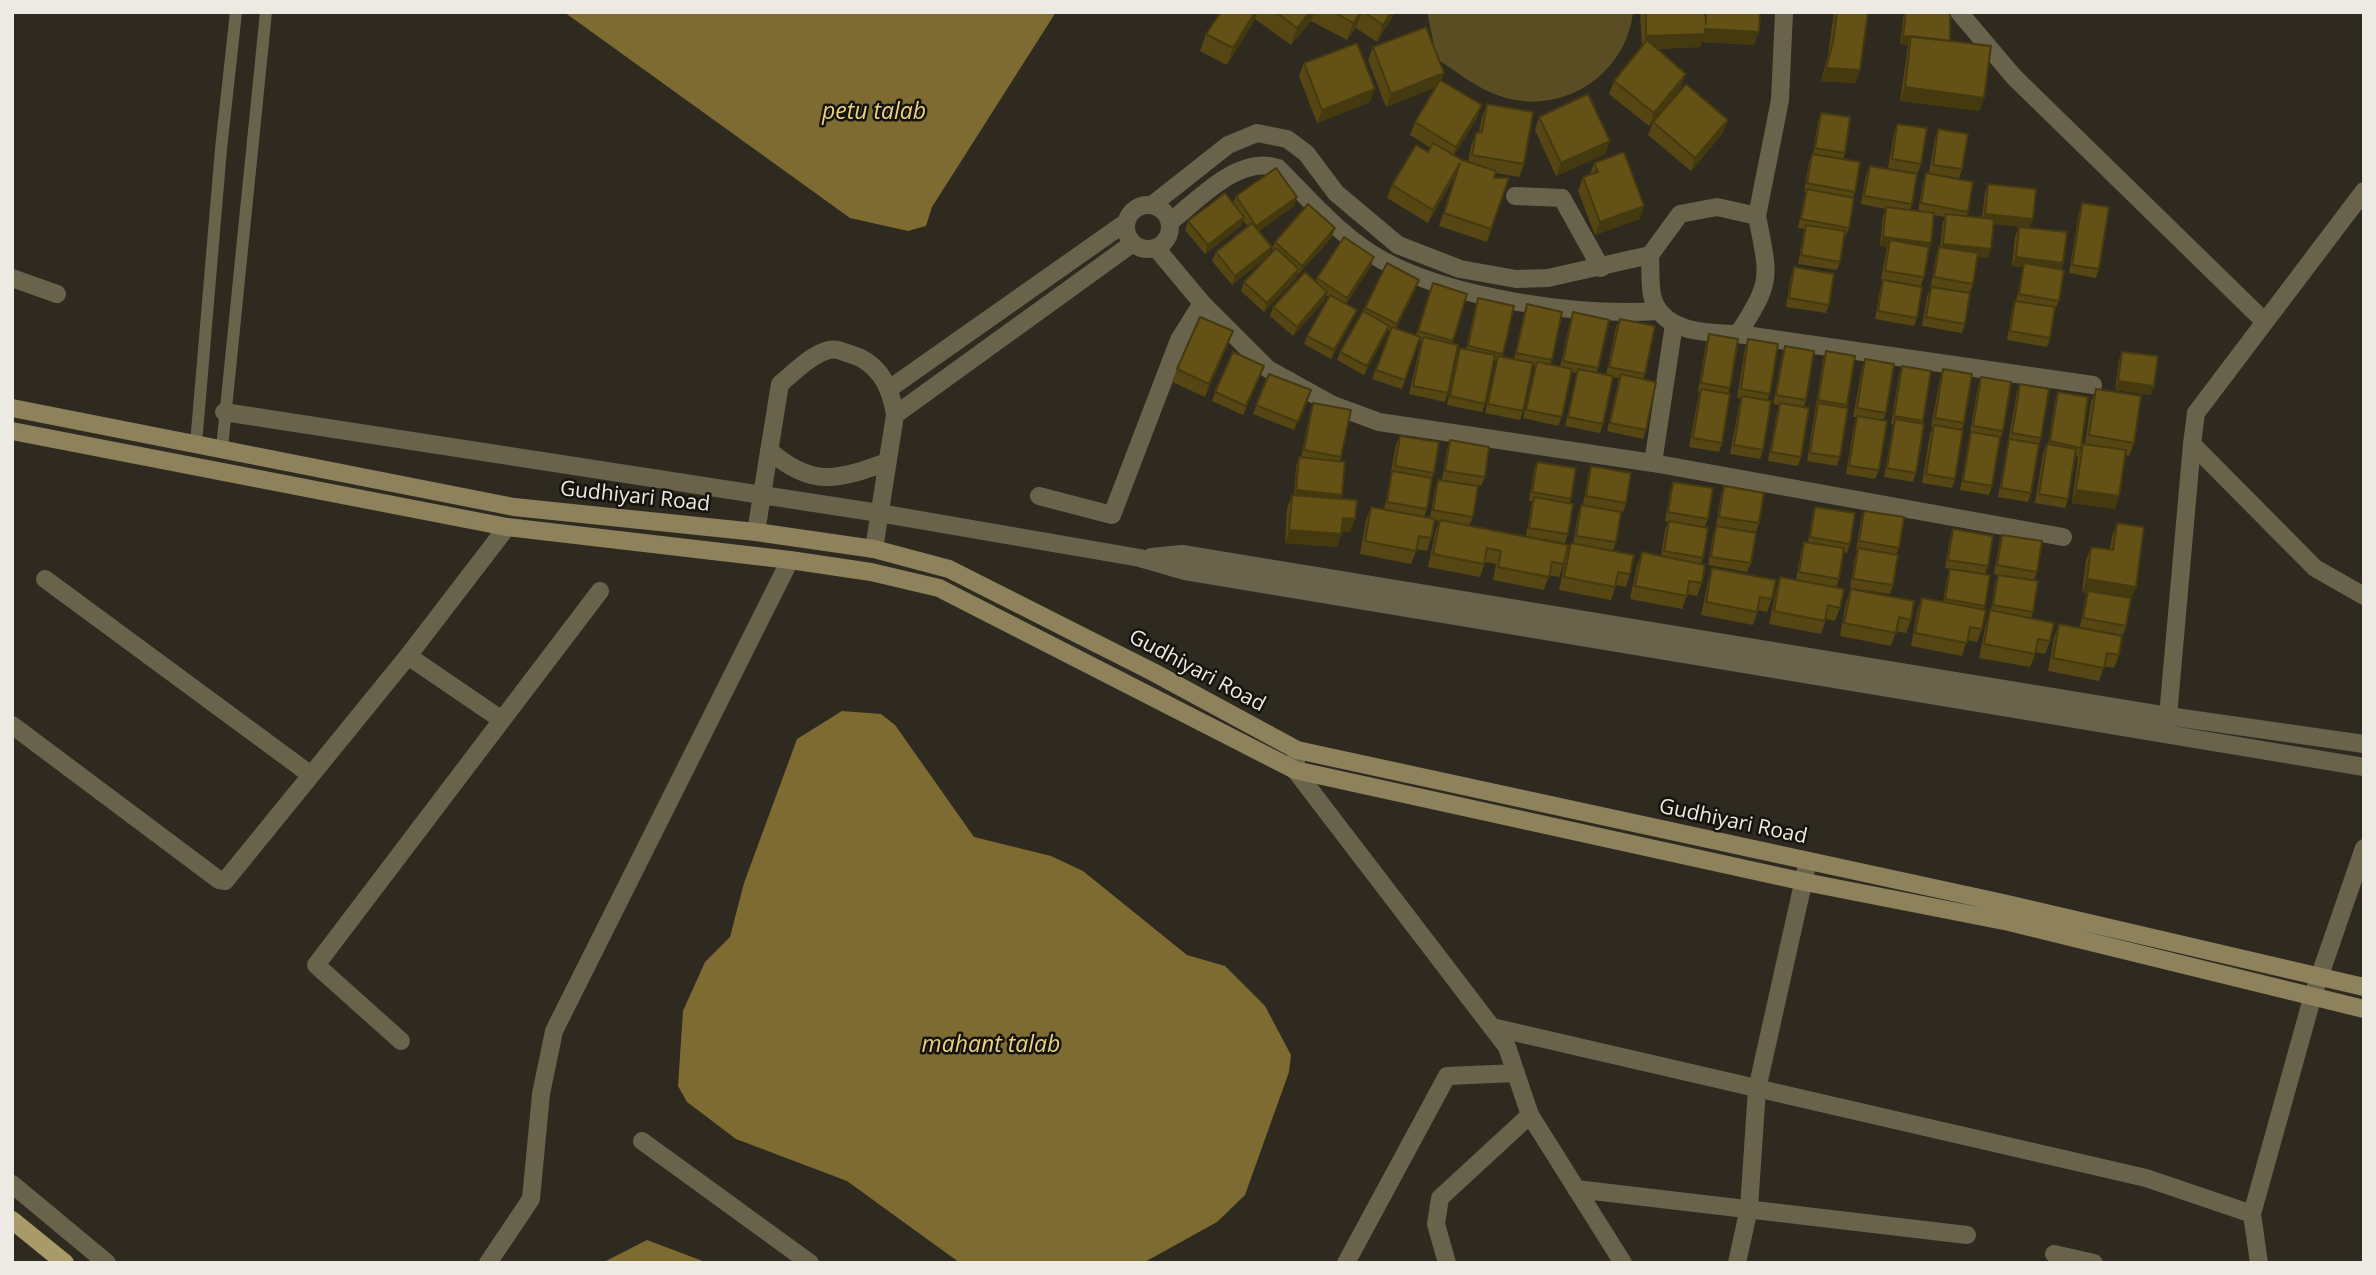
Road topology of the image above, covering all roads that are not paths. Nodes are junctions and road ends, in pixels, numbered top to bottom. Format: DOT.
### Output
graph roads {
  1 [pos="236,12"];
  2 [pos="266,12"];
  3 [pos="1784,12"];
  4 [pos="1959,12"];
  5 [pos="2364,191"];
  6 [pos="1515,196"];
  7 [pos="1152,205"];
  8 [pos="1757,216"];
  9 [pos="1170,222"];
  10 [pos="1125,223"];
  11 [pos="1133,243"];
  12 [pos="1156,248"];
  13 [pos="1650,255"];
  14 [pos="1601,268"];
  15 [pos="1460,269"];
  16 [pos="12,278"];
  17 [pos="1455,290"];
  18 [pos="57,294"];
  19 [pos="1202,303"];
  20 [pos="1659,311"];
  21 [pos="2264,321"];
  22 [pos="1674,324"];
  23 [pos="1738,334"];
  24 [pos="2093,385"];
  25 [pos="889,389"];
  26 [pos="12,408"];
  27 [pos="224,412"];
  28 [pos="895,415"];
  29 [pos="12,431"];
  30 [pos="196,444"];
  31 [pos="2192,444"];
  32 [pos="222,448"];
  33 [pos="769,450"];
  34 [pos="887,462"];
  35 [pos="1653,463"];
  36 [pos="762,495"];
  37 [pos="1039,496"];
  38 [pos="879,513"];
  39 [pos="507,527"];
  40 [pos="756,532"];
  41 [pos="2063,537"];
  42 [pos="874,549"];
  43 [pos="1140,558"];
  44 [pos="790,560"];
  45 [pos="45,579"];
  46 [pos="600,591"];
  47 [pos="2364,596"];
  48 [pos="408,656"];
  49 [pos="2168,716"];
  50 [pos="502,720"];
  51 [pos="12,725"];
  52 [pos="2364,744"];
  53 [pos="1297,750"];
  54 [pos="2364,767"];
  55 [pos="1295,770"];
  56 [pos="312,775"];
  57 [pos="2364,848"];
  58 [pos="1808,862"];
  59 [pos="1805,882"];
  60 [pos="2320,975"];
  61 [pos="2364,987"];
  62 [pos="2314,995"];
  63 [pos="2364,1009"];
  64 [pos="1492,1027"];
  65 [pos="401,1041"];
  66 [pos="1516,1073"];
  67 [pos="1757,1089"];
  68 [pos="1530,1115"];
  69 [pos="642,1141"];
  70 [pos="12,1184"];
  71 [pos="1576,1189"];
  72 [pos="1749,1208"];
  73 [pos="2252,1214"];
  74 [pos="12,1220"];
  75 [pos="1967,1235"];
  76 [pos="2054,1254"];
  77 [pos="65,1263"];
  78 [pos="107,1263"];
  79 [pos="488,1263"];
  80 [pos="810,1263"];
  81 [pos="1346,1263"];
  82 [pos="1447,1263"];
  83 [pos="1623,1263"];
  84 [pos="1737,1263"];
  85 [pos="2094,1263"];
  86 [pos="2259,1263"];
  1 -- 30 [label="lane"];
  2 -- 27 [label="lane"];
  3 -- 8 [label="street"];
  4 -- 21 [label="street"];
  5 -- 21 [label="street"];
  6 -- 14 [label="street"];
  7 -- 9 [label="street"];
  7 -- 10 [label="street"];
  7 -- 15 [label="street"];
  8 -- 13 [label="street"];
  8 -- 23 [label="street"];
  9 -- 12 [label="street"];
  9 -- 17 [label="street"];
  10 -- 11 [label="street"];
  10 -- 25 [label="street"];
  11 -- 12 [label="street"];
  11 -- 28 [label="street"];
  12 -- 19 [label="street"];
  13 -- 14 [label="street"];
  13 -- 20 [label="street"];
  14 -- 15 [label="street"];
  15 -- 17 [label="street"];
  16 -- 18 [label="street"];
  17 -- 20 [label="street"];
  19 -- 35 [label="street"];
  19 -- 37 [label="street"];
  20 -- 22 [label="street"];
  21 -- 31 [label="street"];
  22 -- 23 [label="street"];
  22 -- 35 [label="street"];
  23 -- 24 [label="street"];
  25 -- 28 [label="street"];
  25 -- 33 [label="street"];
  26 -- 30 [label="street, Gudhiyari Road"];
  27 -- 32 [label="lane"];
  27 -- 36 [label="street"];
  28 -- 34 [label="street"];
  29 -- 39 [label="street, Gudhiyari Road"];
  30 -- 32 [label="street, Gudhiyari Road"];
  31 -- 47 [label="street"];
  31 -- 49 [label="street"];
  32 -- 40 [label="street, Gudhiyari Road"];
  33 -- 34 [label="street"];
  33 -- 36 [label="street"];
  34 -- 38 [label="street"];
  35 -- 41 [label="street"];
  36 -- 38 [label="street"];
  36 -- 40 [label="street"];
  38 -- 42 [label="street"];
  38 -- 43 [label="street"];
  39 -- 44 [label="street, Gudhiyari Road"];
  39 -- 48 [label="street"];
  40 -- 42 [label="street, Gudhiyari Road"];
  42 -- 53 [label="street, Gudhiyari Road"];
  43 -- 49 [label="street"];
  43 -- 54 [label="street"];
  44 -- 55 [label="street, Gudhiyari Road"];
  44 -- 79 [label="street"];
  45 -- 56 [label="street"];
  46 -- 50 [label="street"];
  48 -- 50 [label="street"];
  48 -- 56 [label="street"];
  49 -- 52 [label="street"];
  50 -- 65 [label="street"];
  51 -- 56 [label="street"];
  53 -- 55 [label="street"];
  53 -- 58 [label="street, Gudhiyari Road"];
  55 -- 59 [label="street, Gudhiyari Road"];
  55 -- 64 [label="street"];
  57 -- 60 [label="street"];
  58 -- 59 [label="street"];
  58 -- 60 [label="street, Gudhiyari Road"];
  59 -- 62 [label="street, Gudhiyari Road"];
  59 -- 67 [label="street"];
  60 -- 61 [label="street, Gudhiyari Road"];
  60 -- 62 [label="street"];
  62 -- 63 [label="street, Gudhiyari Road"];
  62 -- 73 [label="street"];
  64 -- 66 [label="street"];
  64 -- 67 [label="street"];
  66 -- 68 [label="street"];
  66 -- 81 [label="street"];
  67 -- 72 [label="street"];
  67 -- 73 [label="street"];
  68 -- 71 [label="street"];
  68 -- 82 [label="street"];
  69 -- 80 [label="street"];
  70 -- 78 [label="street"];
  71 -- 72 [label="street"];
  71 -- 83 [label="street"];
  72 -- 75 [label="street"];
  72 -- 84 [label="street"];
  73 -- 86 [label="street"];
  74 -- 77 [label="main road"];
  76 -- 85 [label="street"];
}
